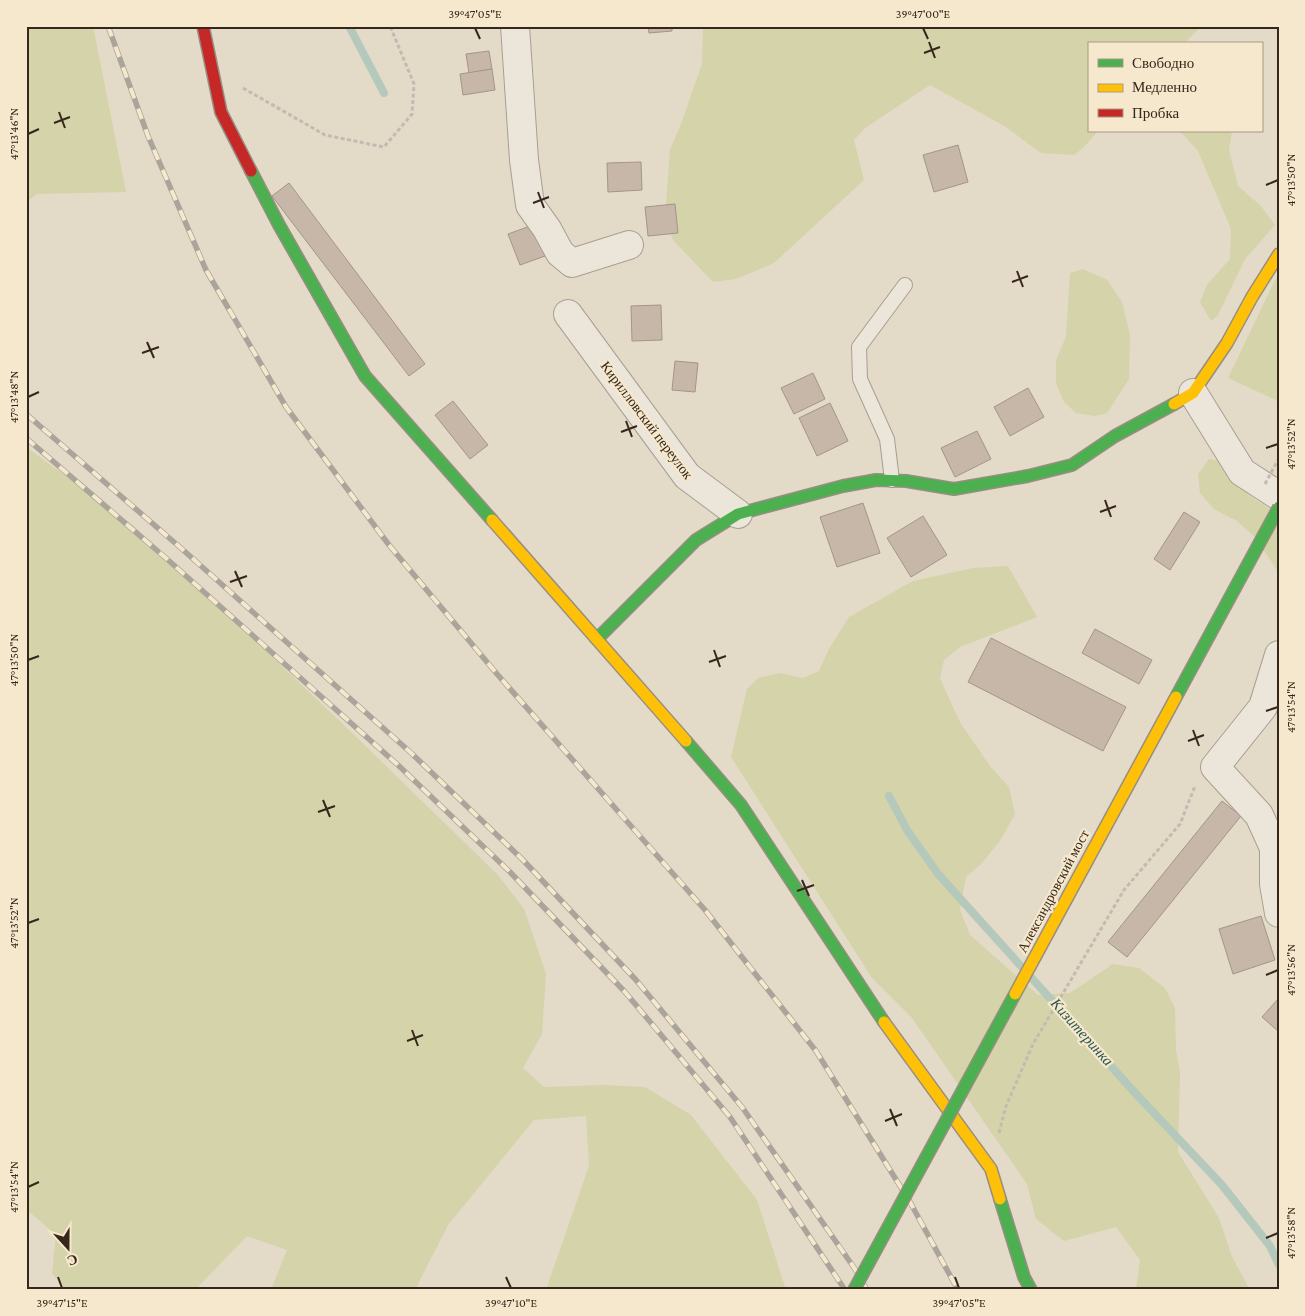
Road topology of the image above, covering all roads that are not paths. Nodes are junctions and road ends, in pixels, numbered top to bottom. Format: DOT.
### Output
graph roads {
  1 [pos="203,26"];
  2 [pos="515,26"];
  3 [pos="629,245"];
  4 [pos="1279,254"];
  5 [pos="906,285"];
  6 [pos="568,314"];
  7 [pos="1193,393"];
  8 [pos="892,480"];
  9 [pos="1279,496"];
  10 [pos="1279,507"];
  11 [pos="738,514"];
  12 [pos="597,639"];
  13 [pos="1279,655"];
  14 [pos="1279,913"];
  15 [pos="854,1290"];
  16 [pos="1031,1290"];
  1 -- 12 [label="street"];
  2 -- 3 [label="street"];
  4 -- 7 [label="street"];
  5 -- 8 [label="lane"];
  6 -- 11 [label="street, Кирилловский переулок"];
  7 -- 8 [label="street"];
  7 -- 9 [label="street"];
  8 -- 11 [label="street"];
  10 -- 15 [label="street, Александровский мост, bridge"];
  11 -- 12 [label="street"];
  12 -- 16 [label="street"];
  13 -- 14 [label="street"];
}
